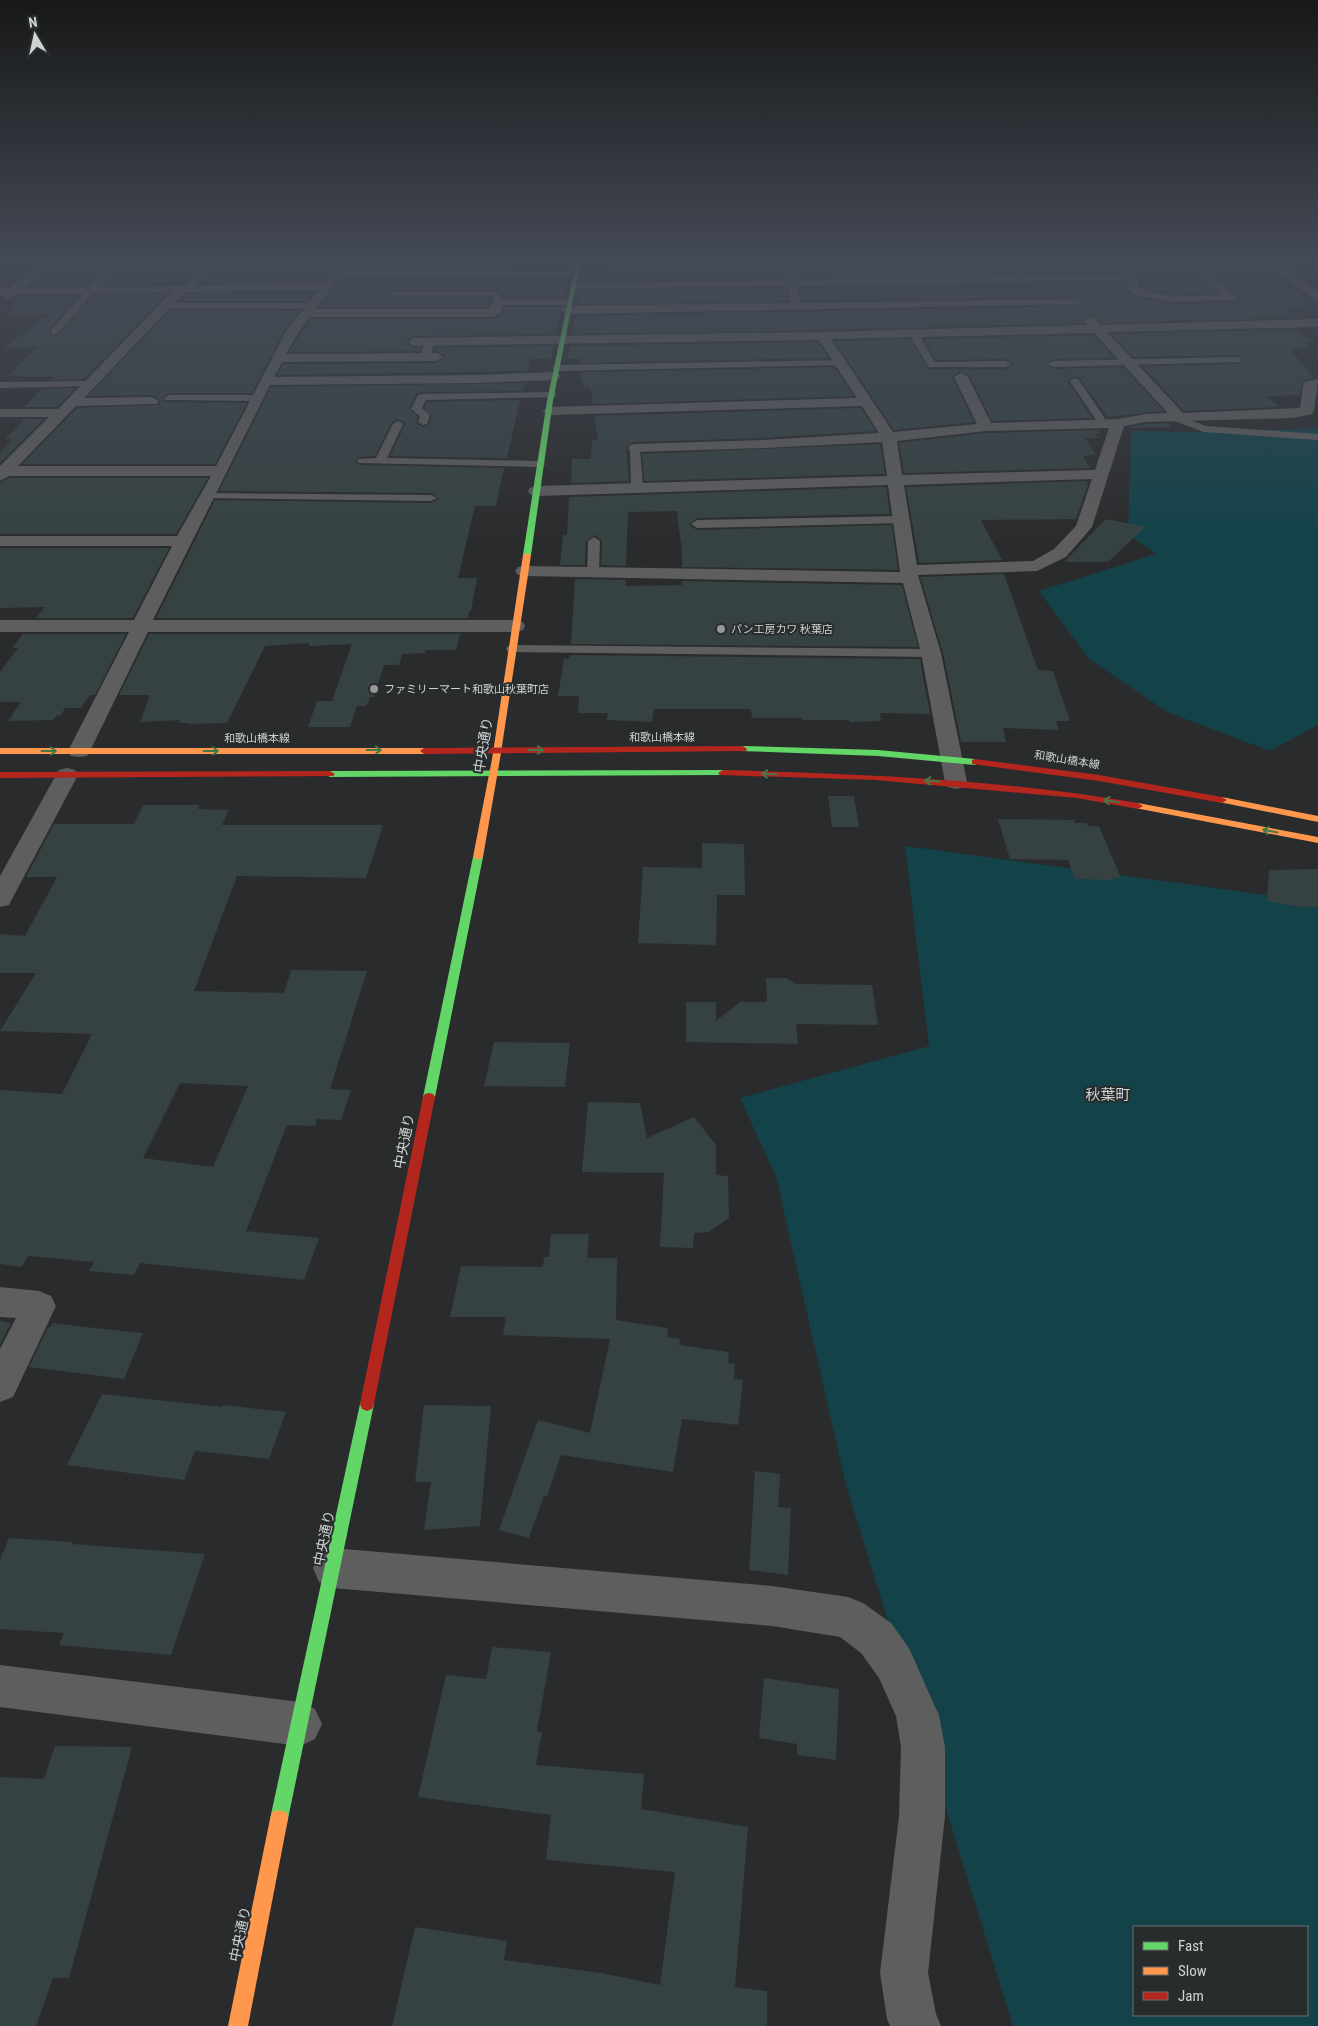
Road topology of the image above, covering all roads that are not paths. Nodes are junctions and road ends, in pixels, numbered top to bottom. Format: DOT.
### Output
graph roads {
  1 [pos="120,354"];
  2 [pos="280,354"];
  3 [pos="426,354"];
  4 [pos="558,354"];
  5 [pos="835,354"];
  6 [pos="925,354"];
  7 [pos="1121,354"];
  8 [pos="425,357"];
  9 [pos="454,357"];
  10 [pos="277,358"];
  11 [pos="1237,360"];
  12 [pos="1129,362"];
  13 [pos="841,363"];
  14 [pos="555,364"];
  15 [pos="1006,364"];
  16 [pos="1053,364"];
  17 [pos="961,377"];
  18 [pos="267,381"];
  19 [pos="1075,381"];
  20 [pos="1318,383"];
  21 [pos="90,384"];
  22 [pos="0,385"];
  23 [pos="552,395"];
  24 [pos="168,398"];
  25 [pos="258,398"];
  26 [pos="152,401"];
  27 [pos="72,402"];
  28 [pos="866,402"];
  29 [pos="549,411"];
  30 [pos="0,413"];
  31 [pos="62,413"];
  32 [pos="1176,417"];
  33 [pos="422,422"];
  34 [pos="1110,423"];
  35 [pos="398,424"];
  36 [pos="986,427"];
  37 [pos="889,437"];
  38 [pos="1318,437"];
  39 [pos="634,448"];
  40 [pos="362,461"];
  41 [pos="380,461"];
  42 [pos="540,464"];
  43 [pos="221,471"];
  44 [pos="2,473"];
  45 [pos="1102,474"];
  46 [pos="894,480"];
  47 [pos="637,487"];
  48 [pos="536,491"];
  49 [pos="208,496"];
  50 [pos="431,498"];
  51 [pos="901,520"];
  52 [pos="697,524"];
  53 [pos="0,541"];
  54 [pos="183,541"];
  55 [pos="594,541"];
  56 [pos="524,571"];
  57 [pos="593,572"];
  58 [pos="910,574"];
  59 [pos="0,626"];
  60 [pos="141,626"];
  61 [pos="516,626"];
  62 [pos="513,650"];
  63 [pos="930,652"];
  64 [pos="498,750"];
  65 [pos="0,751"];
  66 [pos="79,751"];
  67 [pos="954,760"];
  68 [pos="67,775"];
  69 [pos="494,775"];
  70 [pos="0,776"];
  71 [pos="956,782"];
  72 [pos="1318,819"];
  73 [pos="1318,840"];
  74 [pos="0,899"];
  75 [pos="0,1302"];
  76 [pos="0,1386"];
  77 [pos="334,1568"];
  78 [pos="0,1686"];
  79 [pos="300,1724"];
  80 [pos="238,2026"];
  81 [pos="916,2026"];
  1 -- 21 [label="street"];
  2 -- 10 [label="street"];
  3 -- 8 [label="lane"];
  4 -- 14 [label="main road, 中央通り"];
  5 -- 13 [label="street"];
  6 -- 15 [label="lane"];
  7 -- 12 [label="street"];
  8 -- 9 [label="street"];
  8 -- 10 [label="street"];
  10 -- 18 [label="street"];
  11 -- 12 [label="lane"];
  12 -- 16 [label="lane"];
  12 -- 32 [label="street"];
  13 -- 14 [label="lane"];
  13 -- 28 [label="street"];
  14 -- 18 [label="street"];
  14 -- 23 [label="main road, 中央通り"];
  17 -- 36 [label="street"];
  18 -- 25 [label="street"];
  19 -- 34 [label="lane"];
  20 -- 32 [label="street"];
  21 -- 22 [label="lane"];
  21 -- 27 [label="street"];
  23 -- 29 [label="main road, 中央通り"];
  23 -- 33 [label="lane"];
  24 -- 25 [label="lane"];
  25 -- 43 [label="street"];
  26 -- 27 [label="street"];
  27 -- 31 [label="street"];
  28 -- 29 [label="street"];
  28 -- 37 [label="street"];
  29 -- 42 [label="main road, 中央通り"];
  30 -- 31 [label="street"];
  31 -- 44 [label="street"];
  32 -- 34 [label="street"];
  32 -- 38 [label="lane"];
  34 -- 36 [label="street"];
  34 -- 45 [label="street"];
  35 -- 41 [label="lane"];
  36 -- 37 [label="street"];
  37 -- 39 [label="street"];
  37 -- 46 [label="street"];
  39 -- 47 [label="lane"];
  40 -- 41 [label="lane"];
  41 -- 42 [label="lane"];
  42 -- 48 [label="main road, 中央通り"];
  43 -- 44 [label="street"];
  43 -- 49 [label="street"];
  45 -- 46 [label="street"];
  45 -- 58 [label="street"];
  46 -- 47 [label="street"];
  46 -- 51 [label="street"];
  47 -- 48 [label="street"];
  48 -- 56 [label="main road, 中央通り"];
  49 -- 50 [label="lane"];
  49 -- 54 [label="street"];
  51 -- 52 [label="lane"];
  51 -- 58 [label="street"];
  53 -- 54 [label="street"];
  54 -- 60 [label="street"];
  55 -- 57 [label="lane"];
  56 -- 57 [label="street"];
  56 -- 61 [label="main road, 中央通り"];
  57 -- 58 [label="street"];
  58 -- 63 [label="street"];
  59 -- 60 [label="street"];
  60 -- 61 [label="street"];
  60 -- 66 [label="street"];
  61 -- 62 [label="main road, 中央通り"];
  62 -- 63 [label="lane"];
  62 -- 64 [label="main road, 中央通り"];
  63 -- 67 [label="street"];
  66 -- 64 [label="main road, 和歌山橋本線, one-way"];
  64 -- 67 [label="main road, 和歌山橋本線, one-way"];
  64 -- 69 [label="main road, 中央通り"];
  65 -- 66 [label="main road, 和歌山橋本線, one-way"];
  67 -- 71 [label="street"];
  67 -- 72 [label="main road, 和歌山橋本線"];
  68 -- 69 [label="main road"];
  68 -- 70 [label="main road"];
  68 -- 74 [label="street"];
  71 -- 69 [label="main road, one-way"];
  69 -- 77 [label="main road, 中央通り"];
  73 -- 71 [label="main road, one-way"];
  75 -- 76 [label="street"];
  77 -- 79 [label="main road, 中央通り"];
  77 -- 81 [label="street"];
  78 -- 79 [label="street"];
  79 -- 80 [label="main road, 中央通り"];
}
